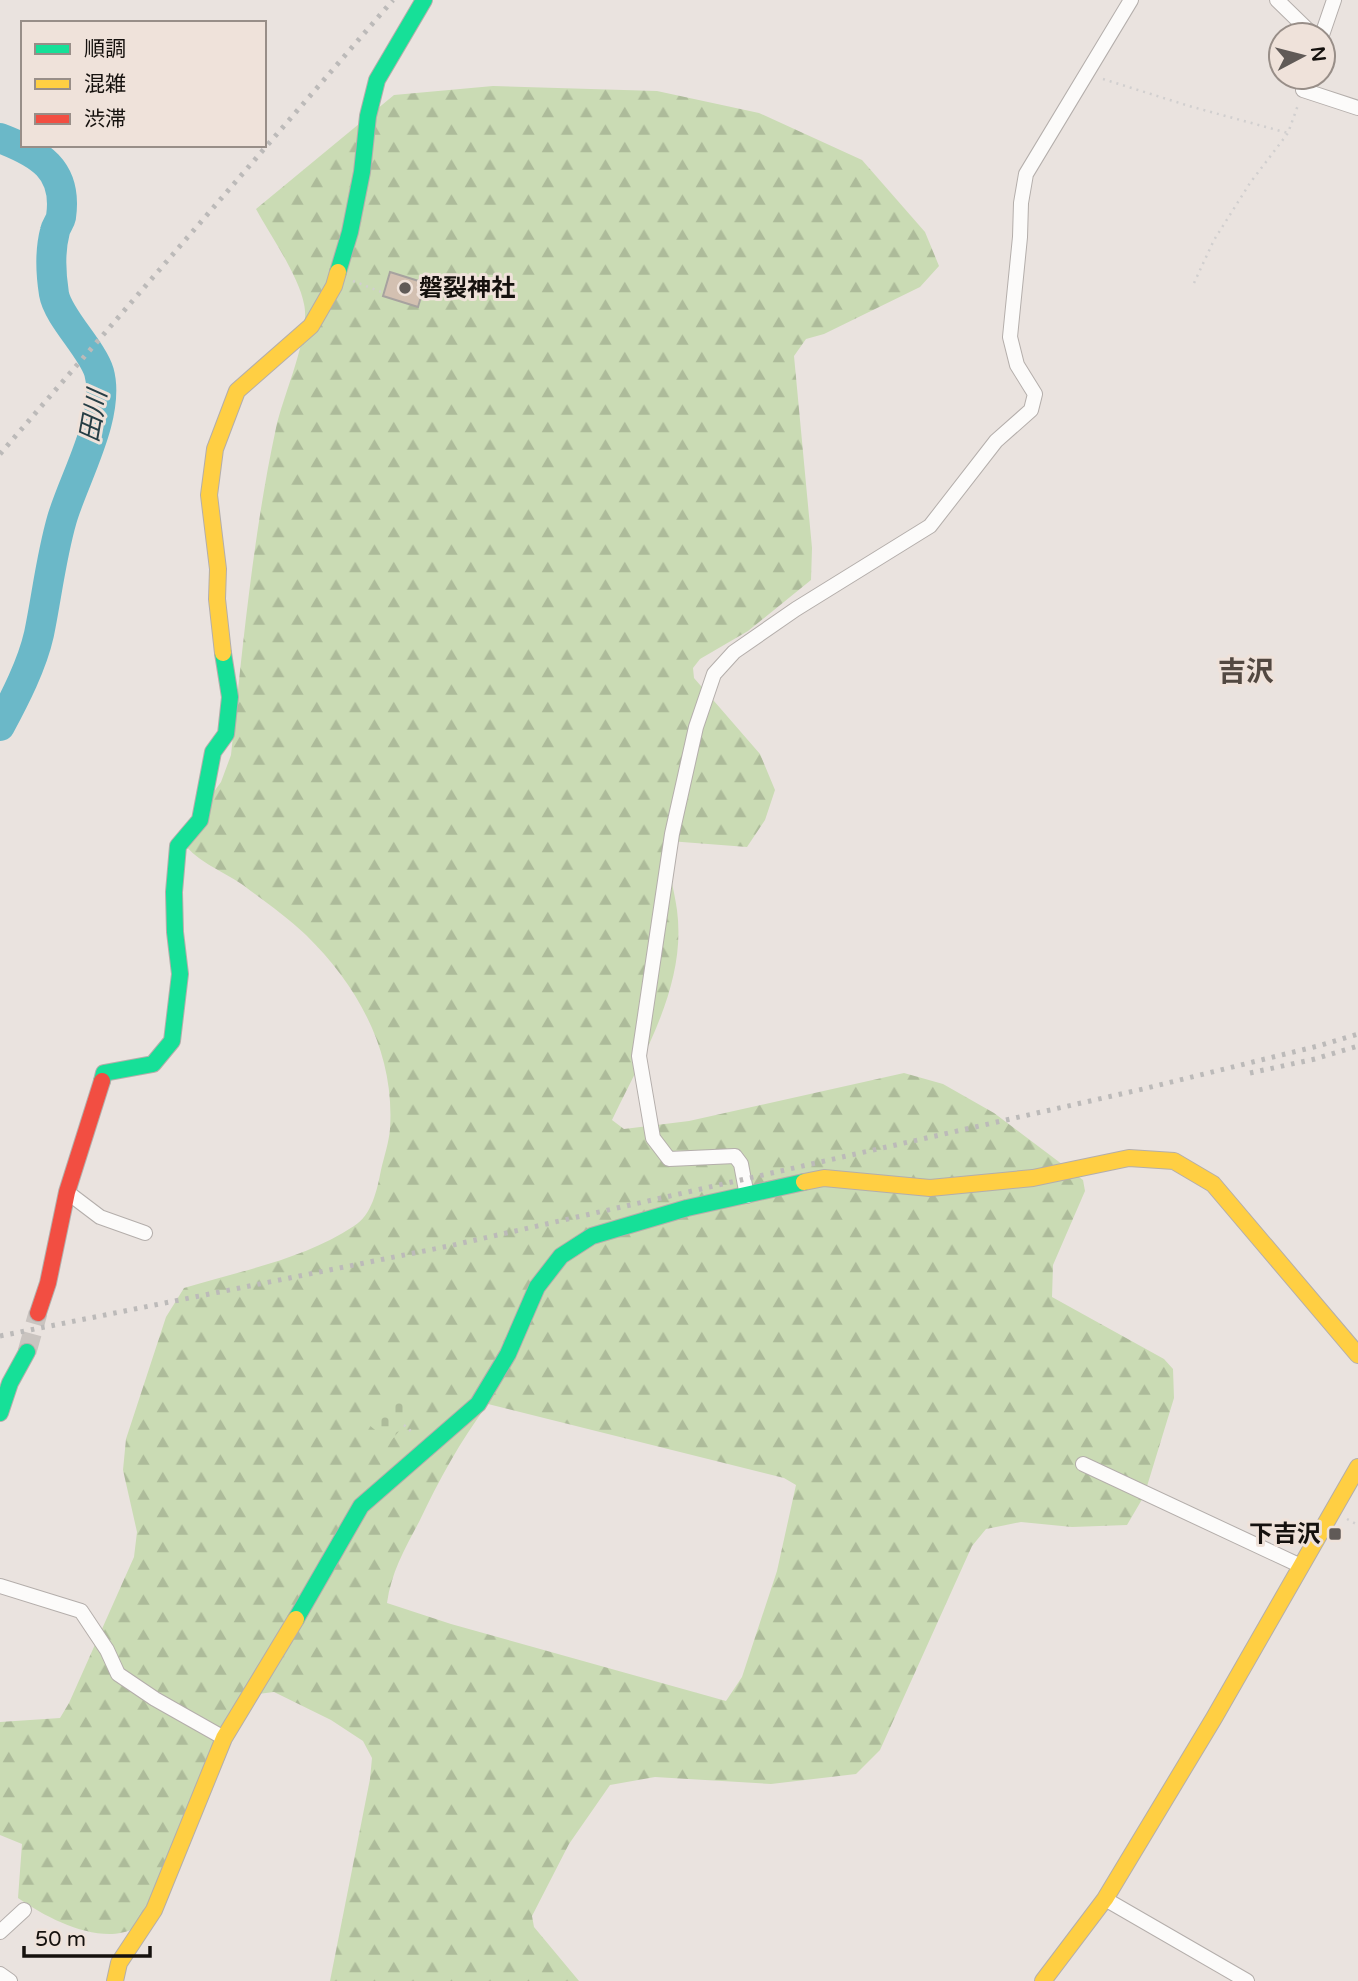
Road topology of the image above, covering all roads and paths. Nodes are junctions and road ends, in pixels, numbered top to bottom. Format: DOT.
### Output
graph roads {
  1 [pos="424,0"];
  2 [pos="1131,0"];
  3 [pos="1277,0"];
  4 [pos="1334,0"];
  5 [pos="1299,21"];
  6 [pos="1327,21"];
  7 [pos="1087,73"];
  8 [pos="1303,91"];
  9 [pos="1323,91"];
  10 [pos="1358,108"];
  11 [pos="1288,133"];
  12 [pos="1195,283"];
  13 [pos="365,285"];
  14 [pos="384,293"];
  15 [pos="67,1192"];
  16 [pos="747,1196"];
  17 [pos="145,1233"];
  18 [pos="38,1313"];
  19 [pos="27,1352"];
  20 [pos="1358,1355"];
  21 [pos="0,1413"];
  22 [pos="1083,1464"];
  23 [pos="1358,1467"];
  24 [pos="1301,1566"];
  25 [pos="0,1586"];
  26 [pos="224,1738"];
  27 [pos="1105,1899"];
  28 [pos="24,1910"];
  29 [pos="0,1932"];
  30 [pos="0,1974"];
  31 [pos="10,1981"];
  32 [pos="115,1981"];
  33 [pos="1043,1981"];
  34 [pos="1247,1981"];
  1 -- 15 [label="street"];
  2 -- 7 [label="street"];
  3 -- 5 [label="street"];
  4 -- 6 [label="street"];
  7 -- 11 [label="path"];
  7 -- 16 [label="street"];
  8 -- 11 [label="path"];
  9 -- 10 [label="street"];
  11 -- 12 [label="path"];
  13 -- 14 [label="path"];
  15 -- 17 [label="street"];
  15 -- 18 [label="street"];
  16 -- 20 [label="street"];
  16 -- 26 [label="street"];
  19 -- 21 [label="street"];
  22 -- 24 [label="street"];
  23 -- 24 [label="street"];
  24 -- 27 [label="street"];
  25 -- 26 [label="street"];
  26 -- 32 [label="street"];
  27 -- 33 [label="street"];
  27 -- 34 [label="street"];
  28 -- 29 [label="street"];
  30 -- 31 [label="street"];
}
